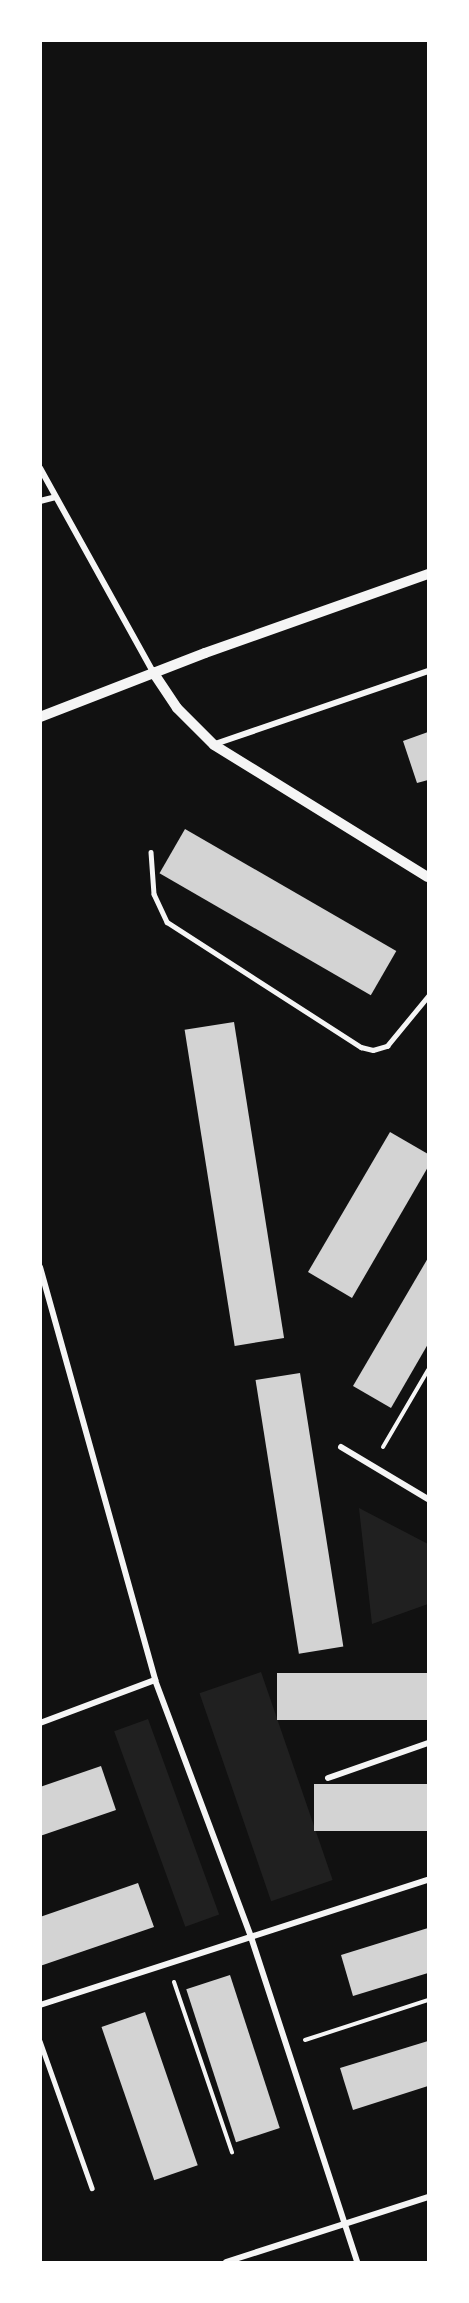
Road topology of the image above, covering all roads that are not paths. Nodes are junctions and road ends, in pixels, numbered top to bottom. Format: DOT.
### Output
graph roads {
  1 [pos="40,468"];
  2 [pos="56,497"];
  3 [pos="40,501"];
  4 [pos="429,574"];
  5 [pos="429,671"];
  6 [pos="153,672"];
  7 [pos="40,717"];
  8 [pos="214,745"];
  9 [pos="152,852"];
  10 [pos="429,877"];
  11 [pos="429,996"];
  12 [pos="40,1267"];
  13 [pos="341,1447"];
  14 [pos="429,1499"];
  15 [pos="155,1680"];
  16 [pos="40,1723"];
  17 [pos="429,1743"];
  18 [pos="328,1778"];
  19 [pos="429,1880"];
  20 [pos="251,1937"];
  21 [pos="40,2005"];
  22 [pos="40,2041"];
  23 [pos="92,2188"];
  24 [pos="429,2197"];
  25 [pos="345,2224"];
  26 [pos="226,2262"];
  27 [pos="357,2262"];
  1 -- 2 [label="street"];
  2 -- 3 [label="street"];
  2 -- 6 [label="street"];
  4 -- 6 [label="street"];
  5 -- 8 [label="street"];
  6 -- 7 [label="street"];
  6 -- 8 [label="street"];
  8 -- 10 [label="street"];
  9 -- 11 [label="lane"];
  12 -- 15 [label="street"];
  13 -- 14 [label="street"];
  15 -- 16 [label="street"];
  15 -- 20 [label="street"];
  17 -- 18 [label="street"];
  19 -- 20 [label="street"];
  20 -- 21 [label="street"];
  20 -- 25 [label="street"];
  22 -- 23 [label="lane"];
  24 -- 25 [label="street"];
  25 -- 26 [label="street"];
  25 -- 27 [label="street"];
}
